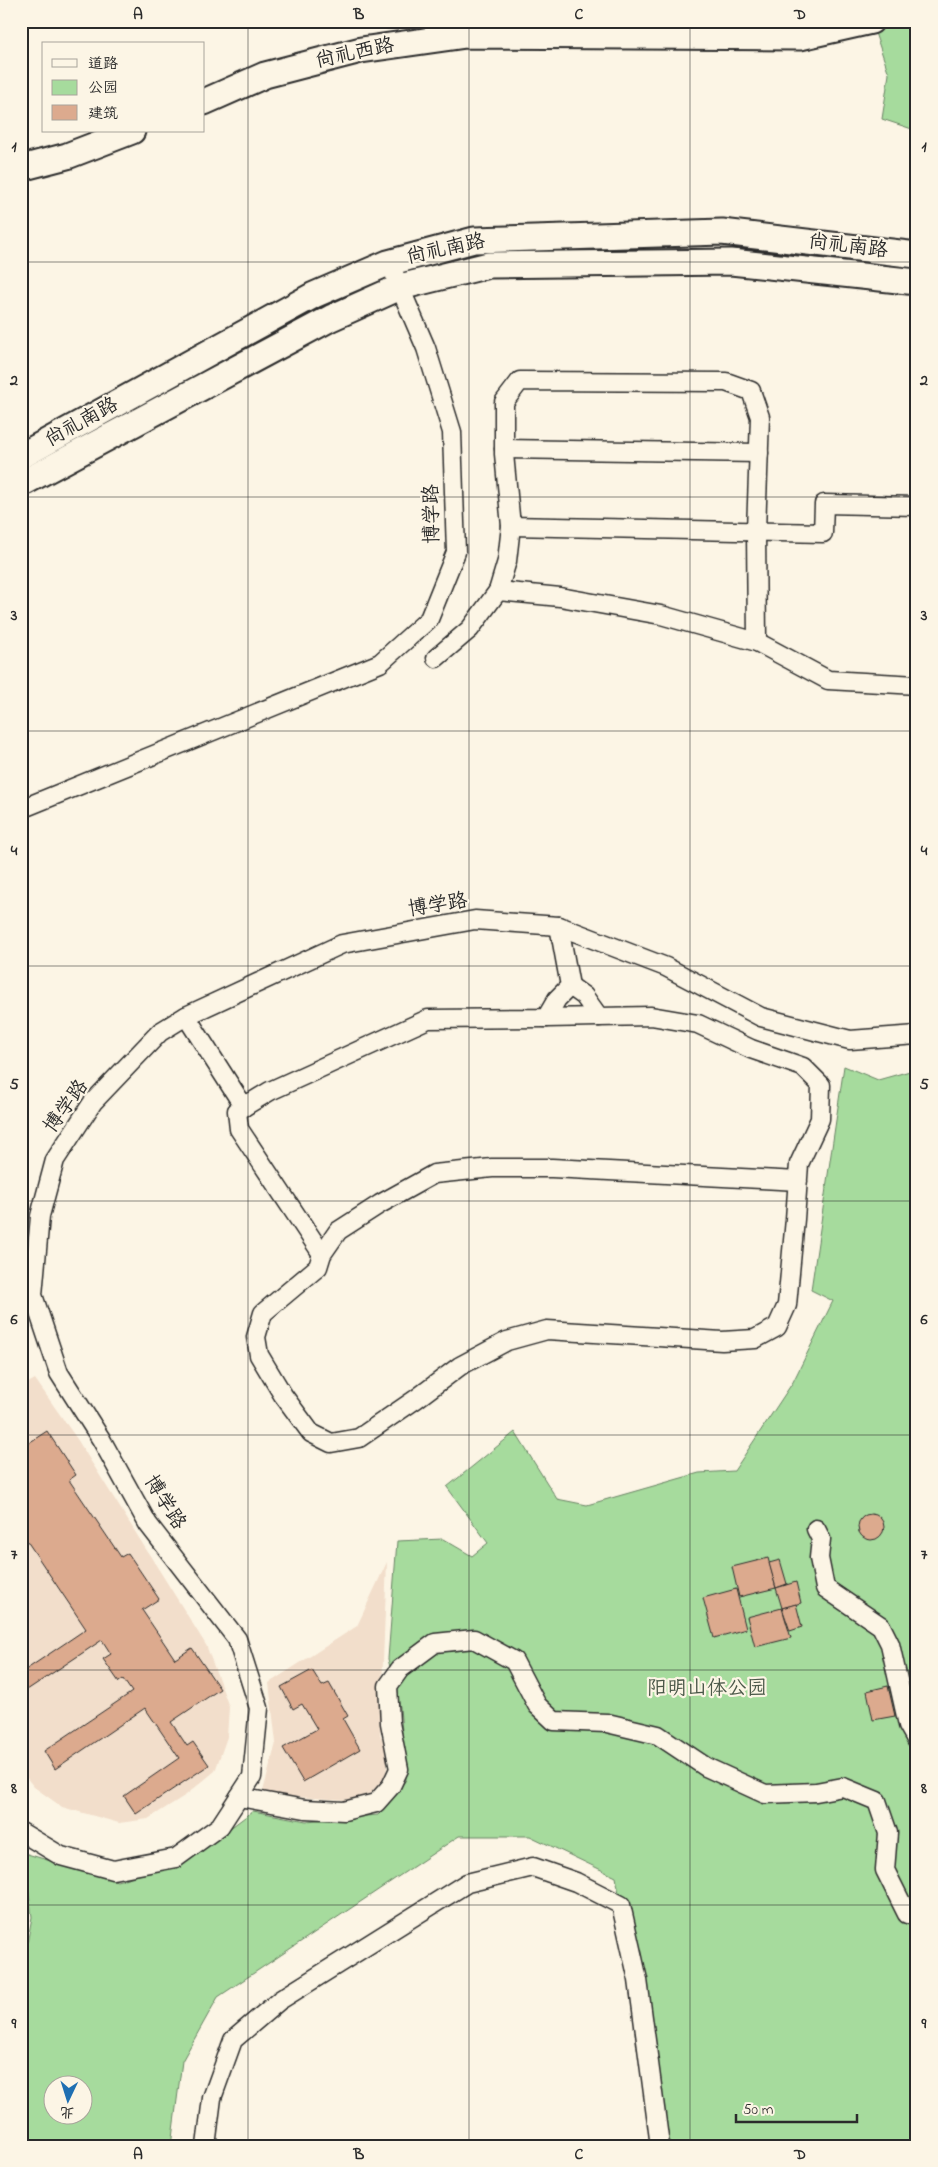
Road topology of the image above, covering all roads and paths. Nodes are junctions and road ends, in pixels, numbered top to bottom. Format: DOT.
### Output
graph roads {
  1 [pos="869,22"];
  2 [pos="205,102"];
  3 [pos="129,132"];
  4 [pos="21,168"];
  5 [pos="917,255"];
  6 [pos="388,262"];
  7 [pos="917,282"];
  8 [pos="400,287"];
  9 [pos="504,449"];
  10 [pos="759,453"];
  11 [pos="21,456"];
  12 [pos="21,484"];
  13 [pos="917,506"];
  14 [pos="511,526"];
  15 [pos="756,531"];
  16 [pos="498,591"];
  17 [pos="757,642"];
  18 [pos="436,658"];
  19 [pos="917,685"];
  20 [pos="21,809"];
  21 [pos="559,926"];
  22 [pos="570,986"];
  23 [pos="186,1016"];
  24 [pos="599,1017"];
  25 [pos="546,1018"];
  26 [pos="917,1035"];
  27 [pos="244,1107"];
  28 [pos="798,1181"];
  29 [pos="322,1254"];
  30 [pos="816,1529"];
  31 [pos="917,1742"];
  32 [pos="239,1797"];
  33 [pos="21,1832"];
  34 [pos="917,1917"];
  35 [pos="206,2146"];
  36 [pos="660,2146"];
  1 -- 2 [label="main road, 尚礼西路"];
  3 -- 4 [label="main road"];
  5 -- 6 [label="main road, 尚礼南路"];
  6 -- 8 [label="street, 博学路"];
  6 -- 11 [label="main road, 尚礼南路"];
  7 -- 8 [label="main road, 尚礼南路"];
  8 -- 12 [label="main road, 尚礼南路"];
  8 -- 20 [label="street, 博学路"];
  9 -- 10 [label="street"];
  9 -- 10 [label="street"];
  9 -- 14 [label="street"];
  10 -- 15 [label="street"];
  13 -- 15 [label="street"];
  14 -- 15 [label="street"];
  14 -- 16 [label="street"];
  15 -- 17 [label="street"];
  16 -- 17 [label="street"];
  16 -- 18 [label="street"];
  17 -- 19 [label="street"];
  21 -- 22 [label="street"];
  21 -- 23 [label="street, 博学路"];
  21 -- 26 [label="street, 博学路"];
  22 -- 24 [label="street"];
  22 -- 25 [label="street"];
  23 -- 27 [label="street"];
  23 -- 32 [label="street, 博学路"];
  24 -- 25 [label="street"];
  24 -- 28 [label="street"];
  25 -- 27 [label="street"];
  27 -- 29 [label="street"];
  28 -- 29 [label="street"];
  28 -- 29 [label="street"];
  30 -- 31 [label="street"];
  32 -- 33 [label="street, 博学路"];
  32 -- 34 [label="street"];
  35 -- 36 [label="street"];
}
